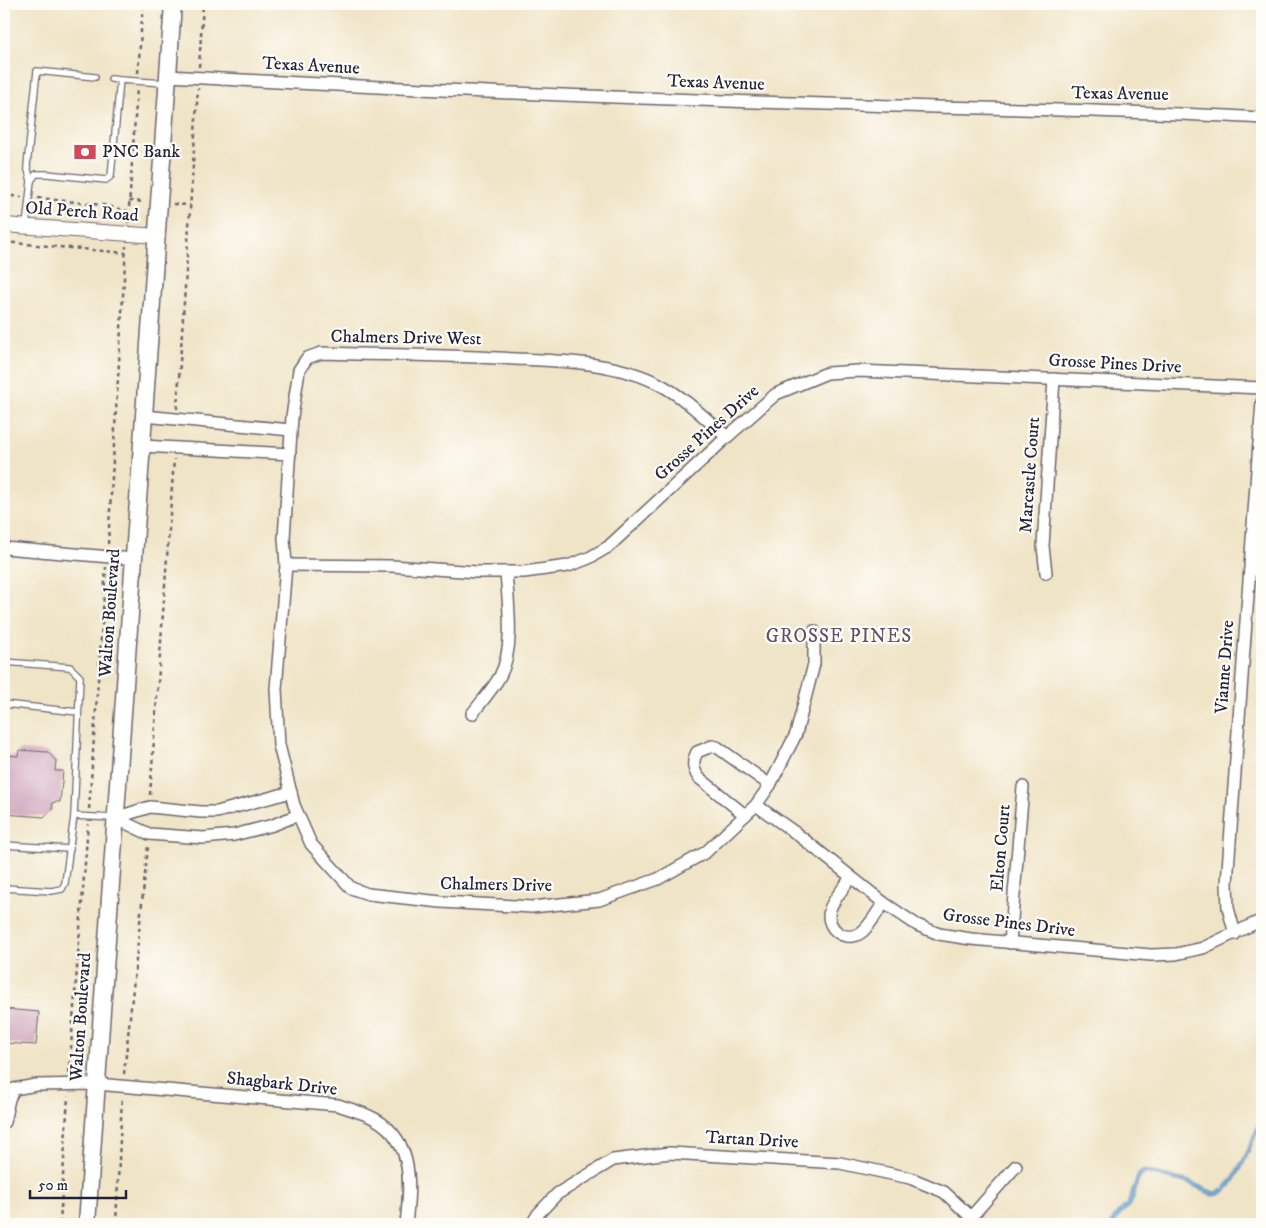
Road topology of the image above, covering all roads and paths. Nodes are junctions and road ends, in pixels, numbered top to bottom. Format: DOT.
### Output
graph roads {
  1 [pos="143,4"];
  2 [pos="173,4"];
  3 [pos="203,4"];
  4 [pos="95,77"];
  5 [pos="198,78"];
  6 [pos="111,79"];
  7 [pos="120,80"];
  8 [pos="168,80"];
  9 [pos="138,81"];
  10 [pos="1262,118"];
  11 [pos="31,181"];
  12 [pos="4,195"];
  13 [pos="29,198"];
  14 [pos="128,211"];
  15 [pos="4,225"];
  16 [pos="26,227"];
  17 [pos="127,233"];
  18 [pos="158,236"];
  19 [pos="4,242"];
  20 [pos="126,253"];
  21 [pos="1054,379"];
  22 [pos="1262,388"];
  23 [pos="1262,402"];
  24 [pos="144,416"];
  25 [pos="176,419"];
  26 [pos="291,430"];
  27 [pos="727,437"];
  28 [pos="142,446"];
  29 [pos="174,447"];
  30 [pos="290,454"];
  31 [pos="4,548"];
  32 [pos="107,557"];
  33 [pos="134,559"];
  34 [pos="286,565"];
  35 [pos="506,572"];
  36 [pos="1046,573"];
  37 [pos="814,631"];
  38 [pos="4,662"];
  39 [pos="4,704"];
  40 [pos="78,712"];
  41 [pos="472,714"];
  42 [pos="770,785"];
  43 [pos="1023,787"];
  44 [pos="291,792"];
  45 [pos="756,805"];
  46 [pos="150,807"];
  47 [pos="296,810"];
  48 [pos="745,815"];
  49 [pos="74,816"];
  50 [pos="88,816"];
  51 [pos="115,818"];
  52 [pos="149,834"];
  53 [pos="4,845"];
  54 [pos="70,850"];
  55 [pos="852,877"];
  56 [pos="4,888"];
  57 [pos="884,904"];
  58 [pos="1262,920"];
  59 [pos="1235,934"];
  60 [pos="1010,942"];
  61 [pos="97,1084"];
  62 [pos="68,1085"];
  63 [pos="123,1086"];
  64 [pos="9,1089"];
  65 [pos="4,1122"];
  66 [pos="1016,1166"];
  67 [pos="974,1221"];
  68 [pos="60,1224"];
  69 [pos="87,1224"];
  70 [pos="116,1224"];
  71 [pos="406,1224"];
  72 [pos="532,1224"];
  1 -- 9 [label="path"];
  2 -- 8 [label="main road, Walton Boulevard"];
  3 -- 5 [label="path"];
  4 -- 11 [label="lane"];
  5 -- 8 [label="street, Texas Avenue"];
  5 -- 10 [label="street, Texas Avenue"];
  5 -- 25 [label="path"];
  6 -- 7 [label="lane"];
  7 -- 9 [label="lane"];
  7 -- 11 [label="lane"];
  8 -- 9 [label="lane"];
  8 -- 18 [label="main road, Walton Boulevard"];
  9 -- 14 [label="path"];
  11 -- 13 [label="lane"];
  12 -- 13 [label="path"];
  13 -- 14 [label="path"];
  13 -- 16 [label="lane"];
  14 -- 17 [label="path"];
  15 -- 16 [label="street, Old Perch Road"];
  16 -- 17 [label="street, Old Perch Road"];
  17 -- 18 [label="street, Old Perch Road"];
  17 -- 20 [label="path"];
  18 -- 24 [label="main road, Walton Boulevard"];
  19 -- 20 [label="path"];
  20 -- 32 [label="path"];
  21 -- 22 [label="street, Grosse Pines Drive"];
  21 -- 27 [label="street, Grosse Pines Drive"];
  21 -- 36 [label="street, Marcastle Court"];
  23 -- 59 [label="street, Vianne Drive"];
  24 -- 25 [label="street"];
  24 -- 28 [label="main road, Walton Boulevard"];
  25 -- 26 [label="street"];
  26 -- 27 [label="street, Chalmers Drive West"];
  26 -- 30 [label="street, Chalmers Drive West"];
  27 -- 35 [label="street, Grosse Pines Drive"];
  28 -- 29 [label="street"];
  28 -- 33 [label="main road, Walton Boulevard"];
  29 -- 30 [label="street"];
  29 -- 46 [label="path"];
  30 -- 34 [label="street, Chalmers Drive West"];
  31 -- 32 [label="street"];
  32 -- 33 [label="street"];
  32 -- 50 [label="path"];
  33 -- 51 [label="main road, Walton Boulevard"];
  34 -- 35 [label="street, Grosse Pines Drive"];
  34 -- 44 [label="street, Chalmers Drive West"];
  35 -- 41 [label="street"];
  37 -- 42 [label="street, Chalmers Drive"];
  38 -- 40 [label="lane"];
  39 -- 40 [label="lane"];
  40 -- 49 [label="lane"];
  42 -- 45 [label="street, Chalmers Drive"];
  42 -- 48 [label="street"];
  43 -- 60 [label="street, Elton Court"];
  44 -- 46 [label="street"];
  44 -- 47 [label="street, Chalmers Drive West"];
  45 -- 48 [label="street, Chalmers Drive"];
  45 -- 55 [label="street, Grosse Pines Drive"];
  46 -- 51 [label="street"];
  47 -- 48 [label="street, Chalmers Drive"];
  47 -- 52 [label="street"];
  49 -- 50 [label="lane"];
  49 -- 54 [label="lane"];
  50 -- 51 [label="lane"];
  50 -- 62 [label="path"];
  51 -- 52 [label="street"];
  51 -- 61 [label="main road, Walton Boulevard"];
  52 -- 63 [label="path"];
  53 -- 54 [label="lane"];
  54 -- 56 [label="lane"];
  55 -- 57 [label="street, Grosse Pines Drive"];
  55 -- 57 [label="street"];
  57 -- 60 [label="street, Grosse Pines Drive"];
  58 -- 59 [label="street, Grosse Pines Drive"];
  59 -- 60 [label="street, Grosse Pines Drive"];
  61 -- 62 [label="street, Shagbark Drive"];
  61 -- 63 [label="street, Shagbark Drive"];
  61 -- 69 [label="main road, Walton Boulevard"];
  62 -- 64 [label="street, Shagbark Drive"];
  62 -- 68 [label="path"];
  63 -- 70 [label="path"];
  63 -- 71 [label="street, Shagbark Drive"];
  64 -- 65 [label="street"];
  66 -- 67 [label="street"];
  67 -- 72 [label="street, Tartan Drive"];
}
